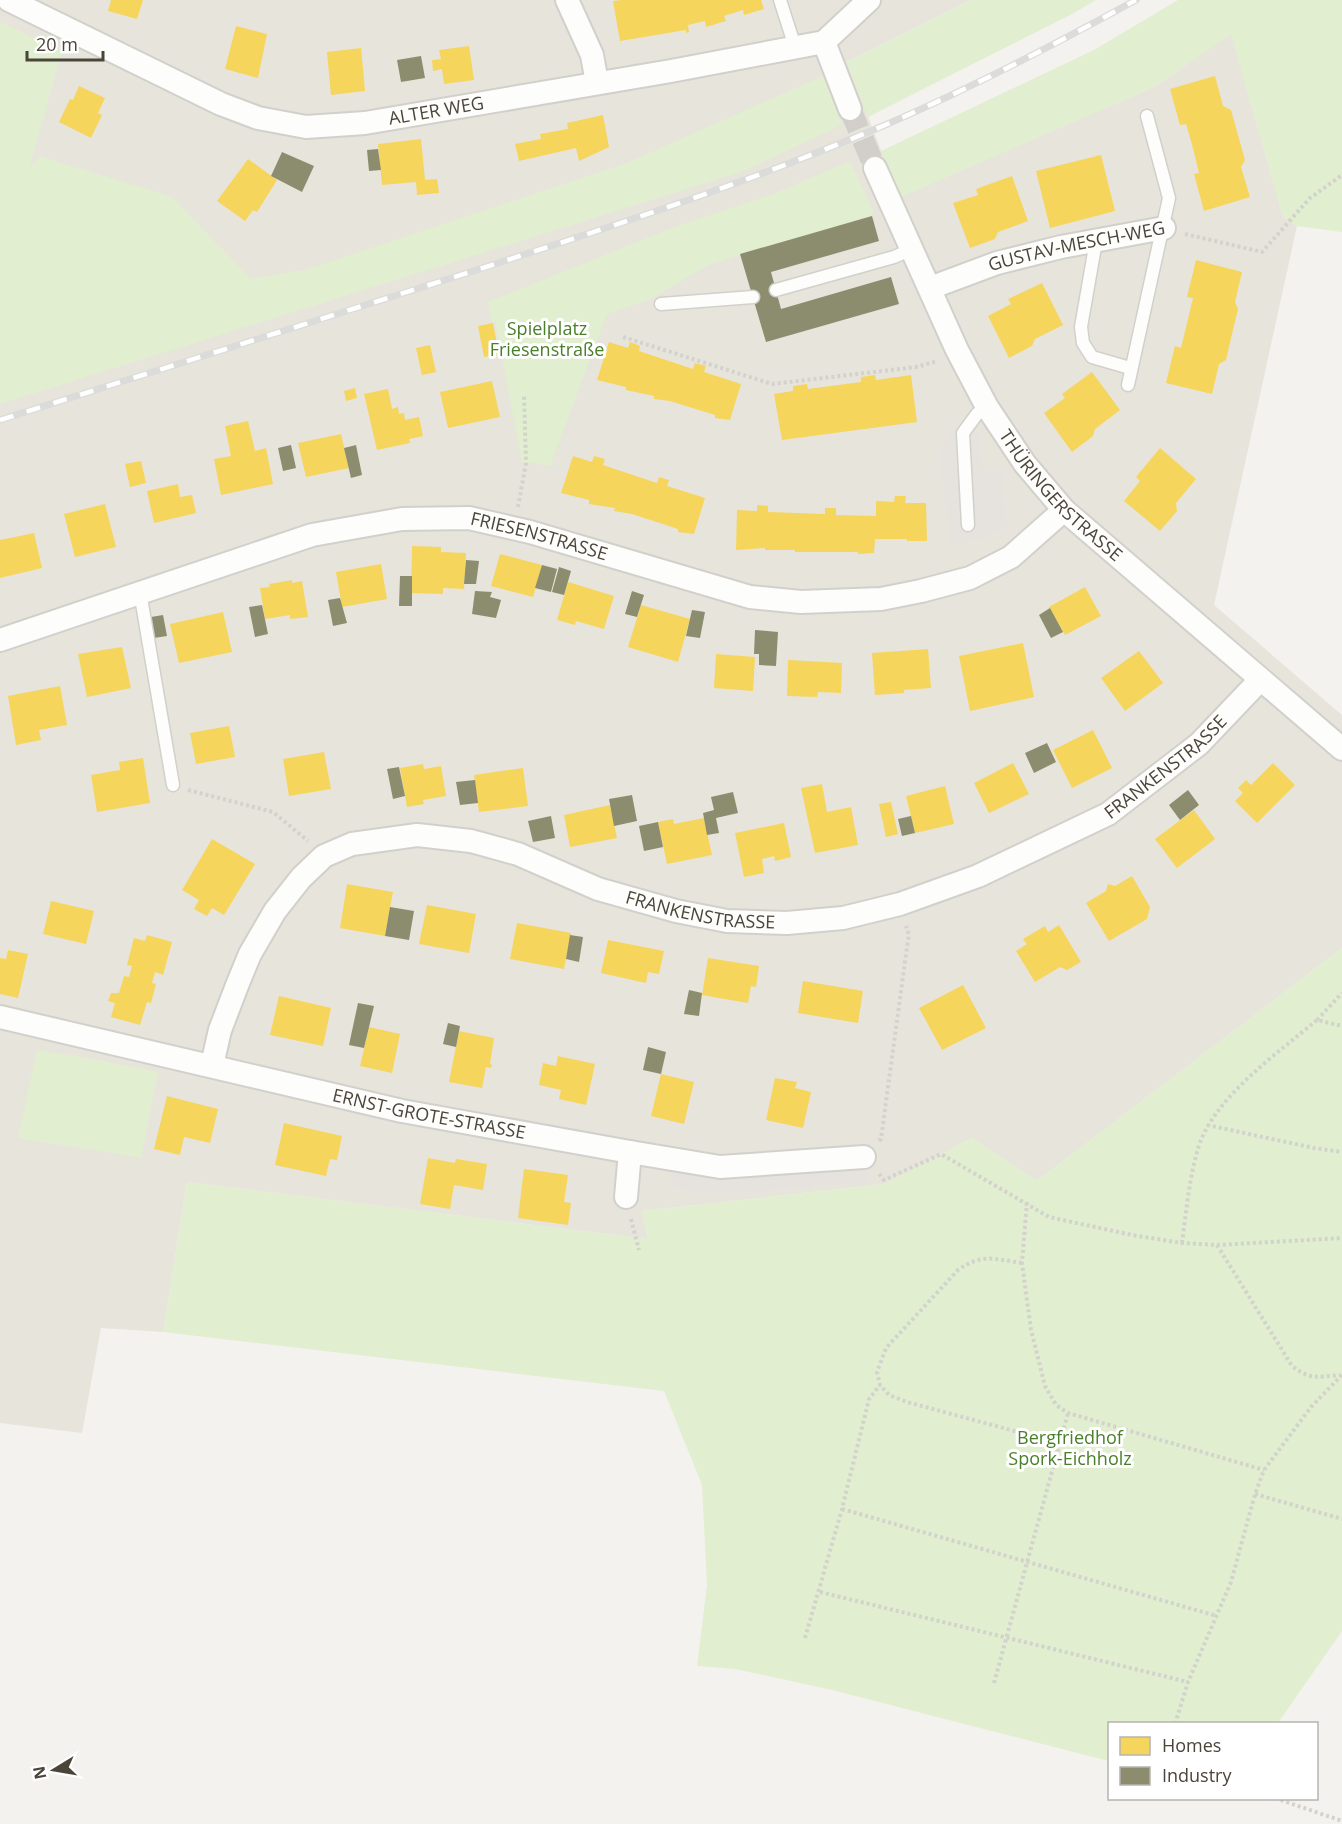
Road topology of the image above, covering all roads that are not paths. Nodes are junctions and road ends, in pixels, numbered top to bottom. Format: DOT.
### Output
graph roads {
  1 [pos="9,0"];
  2 [pos="567,0"];
  3 [pos="780,0"];
  4 [pos="869,0"];
  5 [pos="824,42"];
  6 [pos="795,47"];
  7 [pos="597,83"];
  8 [pos="850,109"];
  9 [pos="1147,116"];
  10 [pos="875,168"];
  11 [pos="1164,228"];
  12 [pos="1096,241"];
  13 [pos="910,250"];
  14 [pos="930,288"];
  15 [pos="776,291"];
  16 [pos="753,297"];
  17 [pos="661,304"];
  18 [pos="1130,368"];
  19 [pos="1128,385"];
  20 [pos="987,407"];
  21 [pos="1064,510"];
  22 [pos="968,525"];
  23 [pos="140,592"];
  24 [pos="0,640"];
  25 [pos="1260,680"];
  26 [pos="1342,749"];
  27 [pos="173,785"];
  28 [pos="0,1017"];
  29 [pos="212,1065"];
  30 [pos="630,1152"];
  31 [pos="862,1157"];
  32 [pos="626,1197"];
  1 -- 7 [label="street, ALTER WEG"];
  2 -- 7 [label="street"];
  3 -- 6 [label="lane"];
  4 -- 5 [label="street"];
  5 -- 6 [label="street, ALTER WEG"];
  5 -- 8 [label="street"];
  6 -- 7 [label="street, ALTER WEG"];
  9 -- 11 [label="lane"];
  10 -- 13 [label="street, THÜRINGERSTRASSE"];
  11 -- 12 [label="street, GUSTAV-MESCH-WEG"];
  11 -- 18 [label="lane"];
  12 -- 14 [label="street, GUSTAV-MESCH-WEG"];
  12 -- 18 [label="lane"];
  13 -- 14 [label="street, THÜRINGERSTRASSE"];
  13 -- 15 [label="lane"];
  14 -- 20 [label="street, THÜRINGERSTRASSE"];
  16 -- 17 [label="lane"];
  18 -- 19 [label="lane"];
  20 -- 21 [label="street, THÜRINGERSTRASSE"];
  20 -- 22 [label="lane"];
  21 -- 23 [label="street, FRIESENSTRASSE"];
  21 -- 25 [label="street, THÜRINGERSTRASSE"];
  23 -- 24 [label="street, FRIESENSTRASSE"];
  23 -- 27 [label="lane"];
  25 -- 26 [label="street, THÜRINGERSTRASSE"];
  25 -- 29 [label="street, FRANKENSTRASSE"];
  28 -- 29 [label="street, ERNST-GROTE-STRASSE"];
  29 -- 30 [label="street, ERNST-GROTE-STRASSE"];
  30 -- 31 [label="street, ERNST-GROTE-STRASSE"];
  30 -- 32 [label="street"];
}
